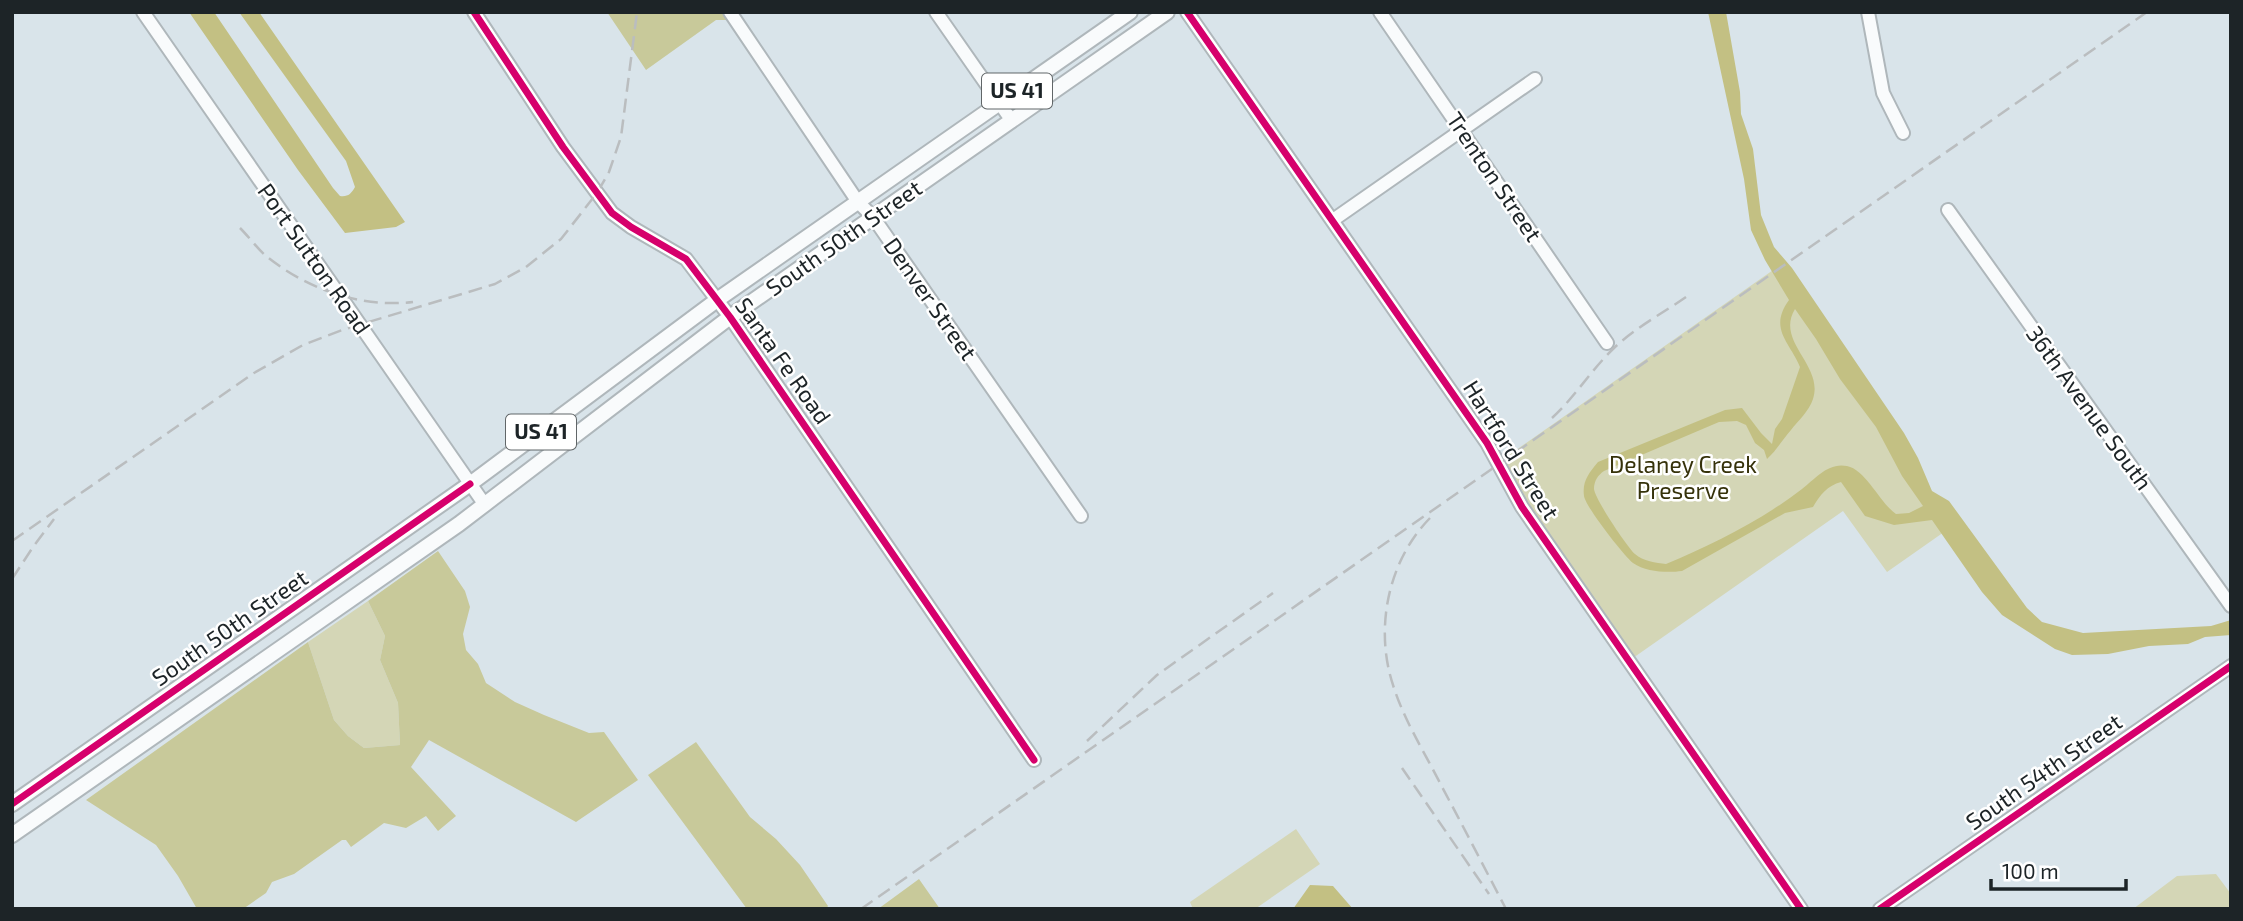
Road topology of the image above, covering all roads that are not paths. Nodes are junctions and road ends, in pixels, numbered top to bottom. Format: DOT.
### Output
graph roads {
  1 [pos="143,12"];
  2 [pos="474,12"];
  3 [pos="730,12"];
  4 [pos="936,12"];
  5 [pos="1130,12"];
  6 [pos="1167,12"];
  7 [pos="1187,12"];
  8 [pos="1380,12"];
  9 [pos="1868,12"];
  10 [pos="1147,18"];
  11 [pos="1535,79"];
  12 [pos="999,103"];
  13 [pos="1012,121"];
  14 [pos="1461,129"];
  15 [pos="1903,134"];
  16 [pos="858,202"];
  17 [pos="1948,210"];
  18 [pos="873,217"];
  19 [pos="1333,220"];
  20 [pos="717,300"];
  21 [pos="730,317"];
  22 [pos="1608,343"];
  23 [pos="470,484"];
  24 [pos="485,505"];
  25 [pos="1081,516"];
  26 [pos="2230,603"];
  27 [pos="2231,666"];
  28 [pos="1034,760"];
  29 [pos="12,804"];
  30 [pos="12,835"];
  31 [pos="1801,909"];
  32 [pos="1880,909"];
  1 -- 23 [label="street, Port Sutton Road"];
  2 -- 20 [label="street, Santa Fe Road"];
  3 -- 16 [label="street, Denver Street"];
  4 -- 12 [label="street"];
  5 -- 12 [label="main road, South 50th Street / US 41"];
  6 -- 10 [label="main road, South 50th Street / US 41"];
  7 -- 19 [label="street, Hartford Street"];
  8 -- 14 [label="street, Trenton Street"];
  9 -- 15 [label="street"];
  10 -- 13 [label="main road, South 50th Street / US 41"];
  11 -- 14 [label="street"];
  12 -- 13 [label="street"];
  12 -- 16 [label="main road, South 50th Street / US 41"];
  13 -- 18 [label="main road, South 50th Street / US 41"];
  14 -- 19 [label="street"];
  14 -- 22 [label="street, Trenton Street"];
  16 -- 18 [label="street, Denver Street"];
  16 -- 20 [label="main road, South 50th Street / US 41"];
  17 -- 26 [label="street, 36th Avenue South"];
  18 -- 21 [label="main road, South 50th Street / US 41"];
  18 -- 25 [label="street, Denver Street"];
  19 -- 31 [label="street, Hartford Street"];
  20 -- 21 [label="street, Santa Fe Road"];
  20 -- 23 [label="main road, South 50th Street / US 41"];
  21 -- 24 [label="main road, South 50th Street / US 41"];
  21 -- 28 [label="street, Santa Fe Road"];
  23 -- 24 [label="street, Port Sutton Road"];
  23 -- 29 [label="main road, South 50th Street / US 41"];
  24 -- 30 [label="main road, South 50th Street / US 41"];
  27 -- 32 [label="street, South 54th Street"];
}
